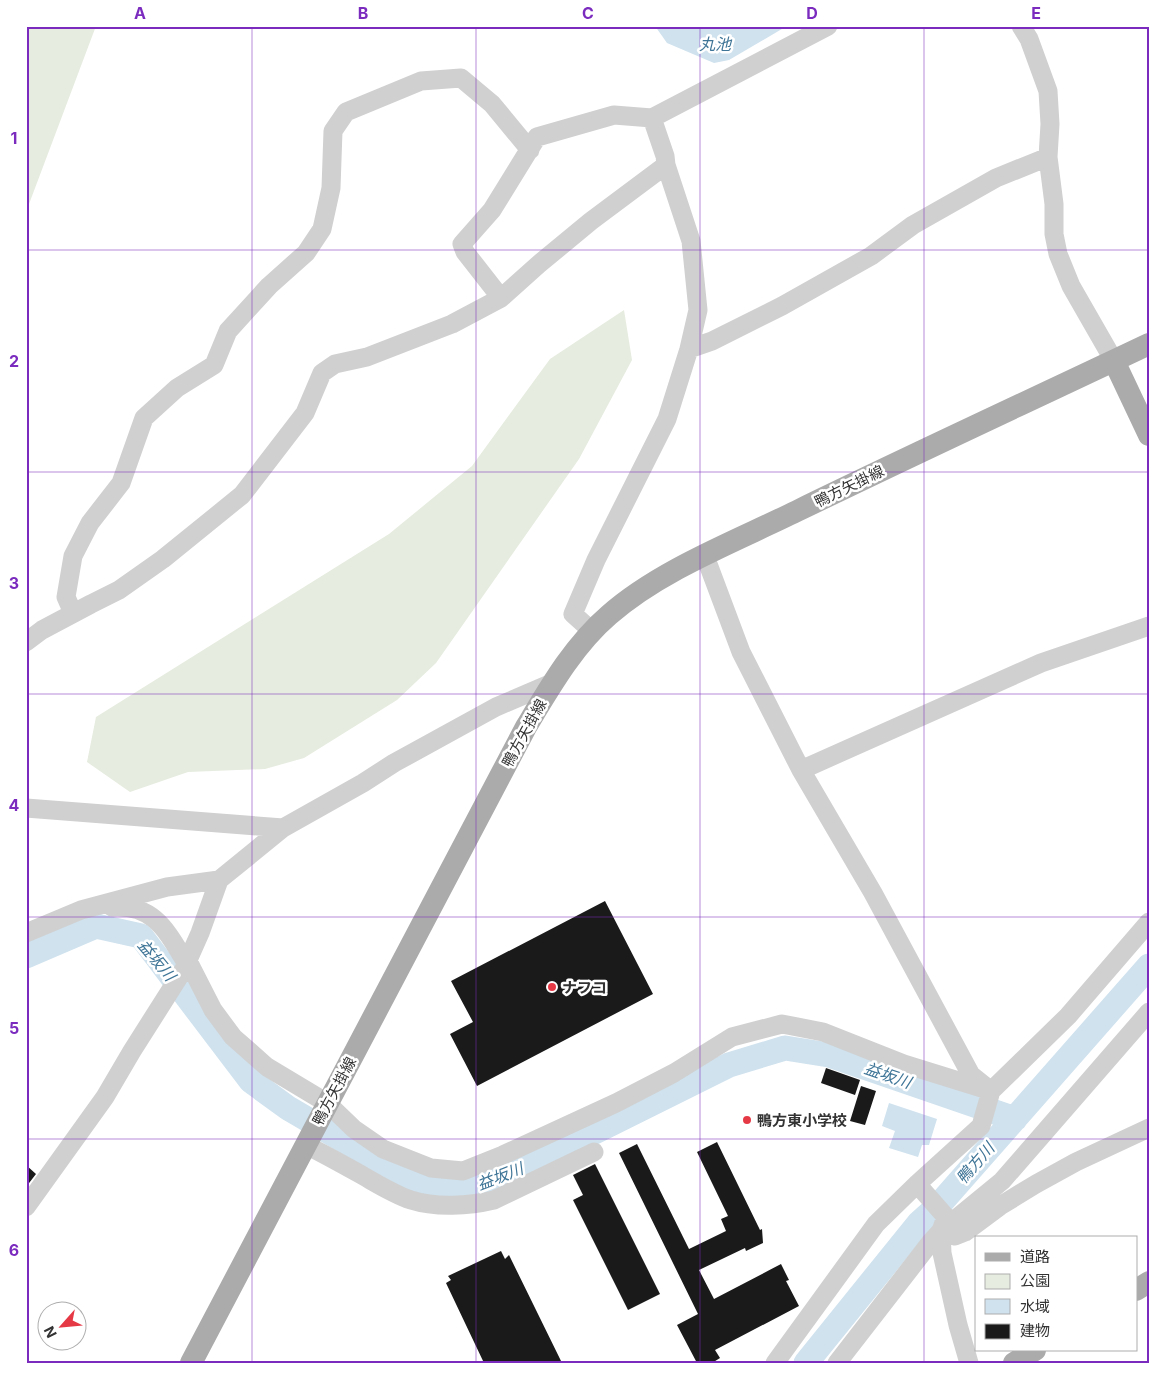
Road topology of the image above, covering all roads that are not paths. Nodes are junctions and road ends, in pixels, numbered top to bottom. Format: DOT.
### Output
graph roads {
  1 [pos="828,26"];
  2 [pos="1021,26"];
  3 [pos="652,118"];
  4 [pos="530,150"];
  5 [pos="1048,157"];
  6 [pos="666,165"];
  7 [pos="501,298"];
  8 [pos="1149,344"];
  9 [pos="689,349"];
  10 [pos="1114,361"];
  11 [pos="1149,435"];
  12 [pos="705,556"];
  13 [pos="73,613"];
  14 [pos="1149,626"];
  15 [pos="593,632"];
  16 [pos="26,642"];
  17 [pos="552,682"];
  18 [pos="801,770"];
  19 [pos="26,808"];
  20 [pos="283,828"];
  21 [pos="219,880"];
  22 [pos="81,910"];
  23 [pos="1149,922"];
  24 [pos="26,933"];
  25 [pos="187,965"];
  26 [pos="1149,1012"];
  27 [pos="991,1092"];
  28 [pos="326,1106"];
  29 [pos="1149,1128"];
  30 [pos="308,1139"];
  31 [pos="594,1152"];
  32 [pos="463,1171"];
  33 [pos="920,1187"];
  34 [pos="466,1203"];
  35 [pos="26,1208"];
  36 [pos="944,1224"];
  37 [pos="1149,1282"];
  38 [pos="1138,1289"];
  39 [pos="1032,1352"];
  40 [pos="191,1363"];
  41 [pos="775,1363"];
  42 [pos="837,1363"];
  43 [pos="969,1363"];
  44 [pos="1014,1363"];
  1 -- 3 [label="street"];
  2 -- 5 [label="street"];
  3 -- 4 [label="street"];
  3 -- 6 [label="street"];
  4 -- 7 [label="street"];
  4 -- 13 [label="street"];
  5 -- 9 [label="street"];
  5 -- 10 [label="street"];
  6 -- 7 [label="street"];
  6 -- 9 [label="street"];
  7 -- 13 [label="street"];
  8 -- 10 [label="main road, 鴨方矢掛線"];
  9 -- 15 [label="street"];
  10 -- 11 [label="main road"];
  10 -- 12 [label="main road, 鴨方矢掛線"];
  12 -- 15 [label="main road, 鴨方矢掛線"];
  12 -- 18 [label="street"];
  13 -- 16 [label="street"];
  14 -- 18 [label="street"];
  15 -- 17 [label="main road, 鴨方矢掛線"];
  17 -- 20 [label="street"];
  17 -- 28 [label="main road, 鴨方矢掛線"];
  18 -- 27 [label="street"];
  19 -- 20 [label="street"];
  20 -- 21 [label="street"];
  21 -- 22 [label="street"];
  21 -- 25 [label="street"];
  22 -- 24 [label="street"];
  22 -- 25 [label="street"];
  23 -- 27 [label="street"];
  25 -- 28 [label="street"];
  25 -- 35 [label="street"];
  26 -- 36 [label="street"];
  27 -- 32 [label="street"];
  27 -- 33 [label="street"];
  28 -- 30 [label="main road, 鴨方矢掛線"];
  28 -- 32 [label="street"];
  29 -- 36 [label="street"];
  30 -- 34 [label="street"];
  30 -- 40 [label="main road, 鴨方矢掛線"];
  31 -- 34 [label="street"];
  32 -- 34 [label="street"];
  33 -- 36 [label="street"];
  33 -- 41 [label="street"];
  36 -- 42 [label="street"];
  36 -- 43 [label="street"];
  37 -- 38 [label="main road"];
  39 -- 44 [label="main road"];
}
